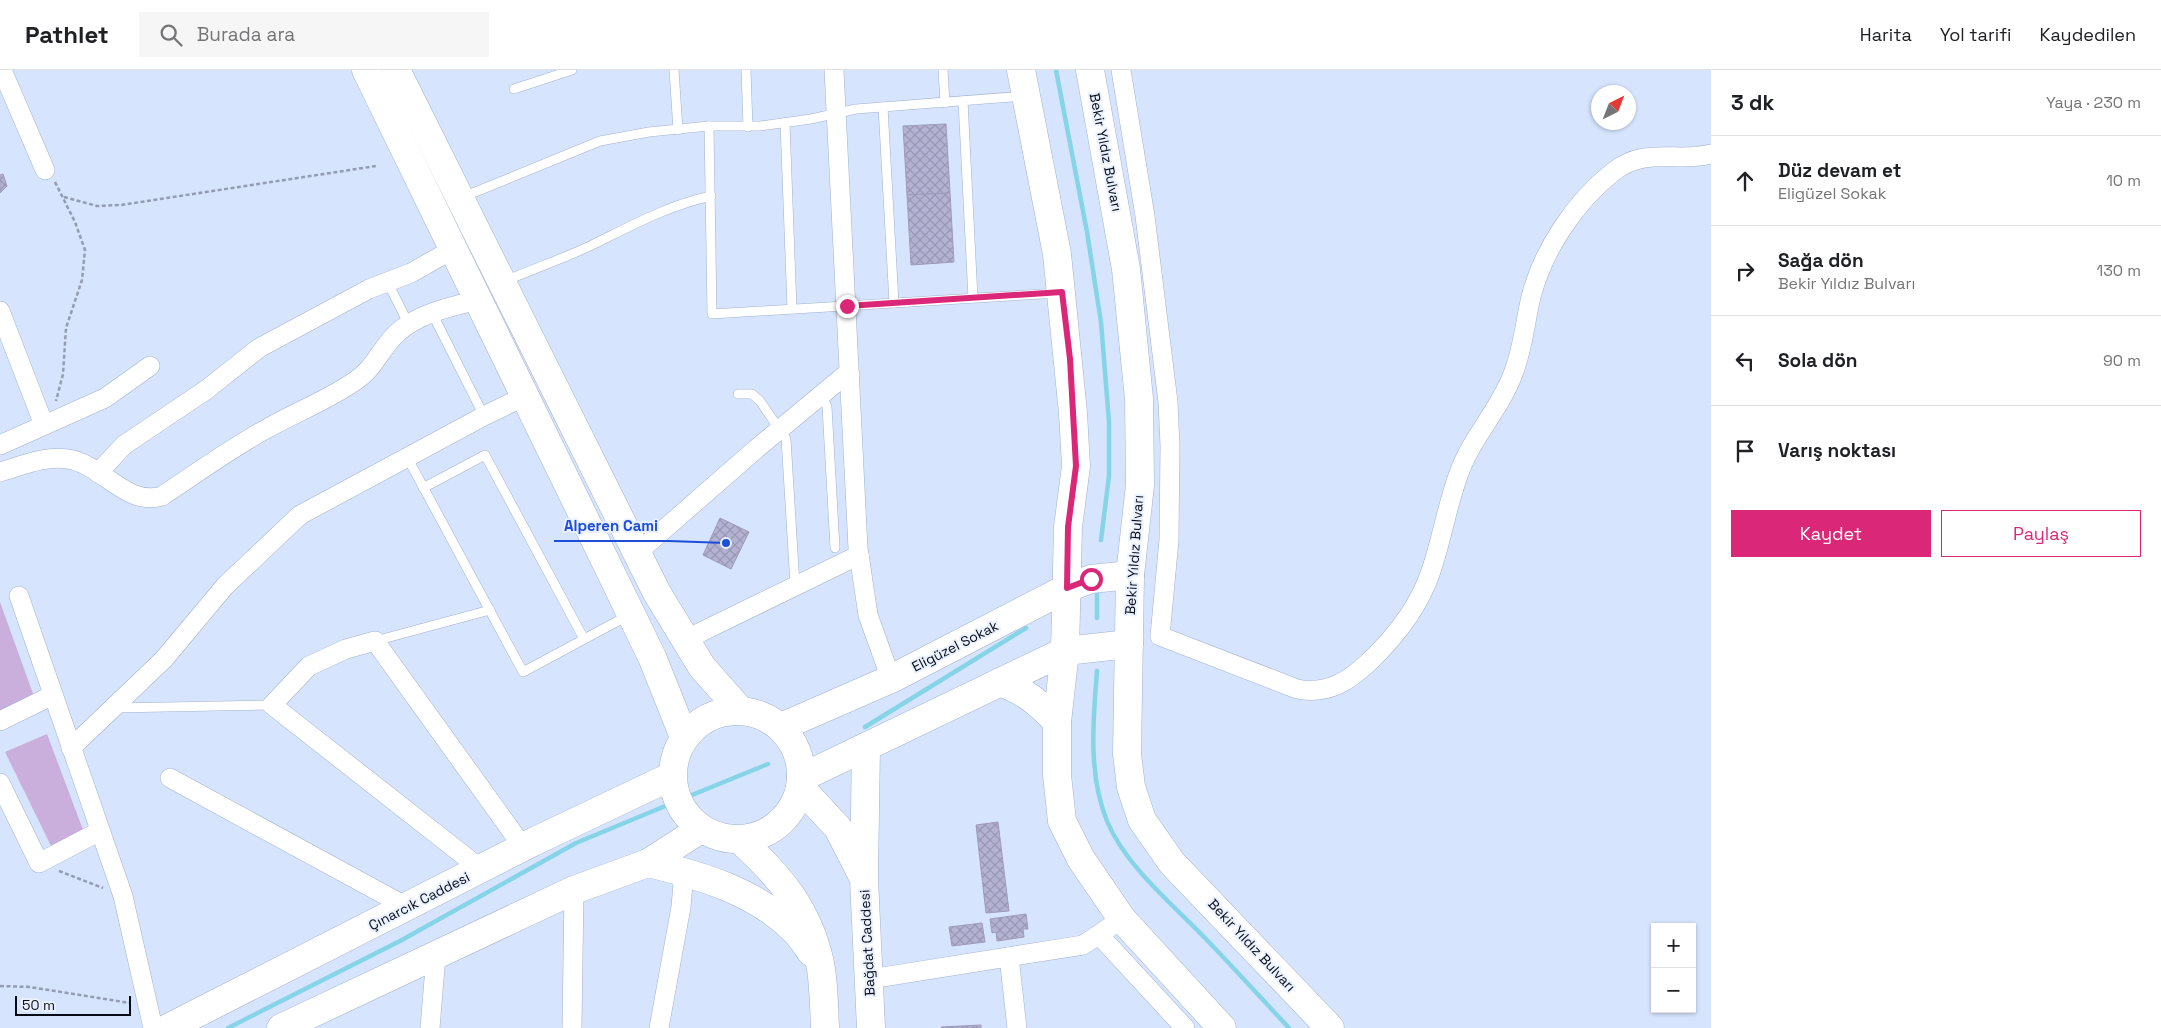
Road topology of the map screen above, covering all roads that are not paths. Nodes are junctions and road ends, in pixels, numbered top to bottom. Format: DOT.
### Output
graph roads {
  1 [pos="2,70"];
  2 [pos="366,70"];
  3 [pos="396,70"];
  4 [pos="572,70"];
  5 [pos="674,70"];
  6 [pos="746,70"];
  7 [pos="834,70"];
  8 [pos="943,70"];
  9 [pos="1090,70"];
  10 [pos="1121,70"];
  11 [pos="1024,83"];
  12 [pos="514,89"];
  13 [pos="963,101"];
  14 [pos="944,103"];
  15 [pos="883,107"];
  16 [pos="837,112"];
  17 [pos="785,123"];
  18 [pos="709,126"];
  19 [pos="748,127"];
  20 [pos="678,130"];
  21 [pos="1711,154"];
  22 [pos="45,170"];
  23 [pos="711,196"];
  24 [pos="460,198"];
  25 [pos="453,249"];
  26 [pos="502,282"];
  27 [pos="388,283"];
  28 [pos="1062,292"];
  29 [pos="973,298"];
  30 [pos="478,300"];
  31 [pos="894,303"];
  32 [pos="847,306"];
  33 [pos="792,309"];
  34 [pos="0,311"];
  35 [pos="432,314"];
  36 [pos="409,325"];
  37 [pos="150,366"];
  38 [pos="850,375"];
  39 [pos="738,394"];
  40 [pos="822,395"];
  41 [pos="525,396"];
  42 [pos="484,416"];
  43 [pos="47,423"];
  44 [pos="780,429"];
  45 [pos="0,445"];
  46 [pos="407,457"];
  47 [pos="0,472"];
  48 [pos="98,472"];
  49 [pos="424,488"];
  50 [pos="835,548"];
  51 [pos="637,553"];
  52 [pos="859,555"];
  53 [pos="1130,575"];
  54 [pos="795,585"];
  55 [pos="1067,588"];
  56 [pos="18,596"];
  57 [pos="490,610"];
  58 [pos="631,614"];
  59 [pos="1160,636"];
  60 [pos="584,639"];
  61 [pos="375,641"];
  62 [pos="686,641"];
  63 [pos="1129,644"];
  64 [pos="1065,651"];
  65 [pos="891,679"];
  66 [pos="1000,682"];
  67 [pos="53,695"];
  68 [pos="272,705"];
  69 [pos="113,708"];
  70 [pos="740,710"];
  71 [pos="0,722"];
  72 [pos="1057,722"];
  73 [pos="781,727"];
  74 [pos="684,737"];
  75 [pos="866,747"];
  76 [pos="71,748"];
  77 [pos="672,776"];
  78 [pos="170,778"];
  79 [pos="0,783"];
  80 [pos="801,783"];
  81 [pos="701,828"];
  82 [pos="100,831"];
  83 [pos="740,840"];
  84 [pos="522,847"];
  85 [pos="648,863"];
  86 [pos="481,869"];
  87 [pos="684,871"];
  88 [pos="864,879"];
  89 [pos="574,890"];
  90 [pos="407,907"];
  91 [pos="1122,919"];
  92 [pos="1100,936"];
  93 [pos="436,954"];
  94 [pos="1009,957"];
  95 [pos="820,964"];
  96 [pos="870,979"];
  97 [pos="153,1028"];
  98 [pos="168,1028"];
  99 [pos="281,1028"];
  100 [pos="430,1028"];
  101 [pos="572,1028"];
  102 [pos="659,1028"];
  103 [pos="826,1028"];
  104 [pos="872,1028"];
  105 [pos="1017,1028"];
  106 [pos="1185,1028"];
  107 [pos="1222,1028"];
  108 [pos="1330,1028"];
  1 -- 22 [label="street"];
  2 -- 25 [label="main road"];
  3 -- 24 [label="main road"];
  4 -- 12 [label="lane"];
  5 -- 20 [label="lane"];
  6 -- 19 [label="lane"];
  7 -- 16 [label="street"];
  8 -- 14 [label="lane"];
  9 -- 53 [label="main road, Bekir Yıldız Bulvarı"];
  10 -- 59 [label="street"];
  11 -- 13 [label="lane"];
  11 -- 28 [label="main road"];
  13 -- 14 [label="lane"];
  13 -- 29 [label="lane"];
  14 -- 15 [label="lane"];
  15 -- 16 [label="lane"];
  15 -- 31 [label="lane"];
  16 -- 17 [label="lane"];
  16 -- 32 [label="street"];
  17 -- 19 [label="lane"];
  17 -- 33 [label="lane"];
  18 -- 19 [label="lane"];
  18 -- 20 [label="lane"];
  18 -- 23 [label="lane"];
  20 -- 24 [label="lane"];
  21 -- 59 [label="street"];
  23 -- 26 [label="lane"];
  23 -- 33 [label="lane"];
  24 -- 26 [label="main road"];
  25 -- 27 [label="street"];
  25 -- 30 [label="main road"];
  26 -- 51 [label="main road"];
  27 -- 36 [label="lane"];
  27 -- 48 [label="street"];
  28 -- 29 [label="lane"];
  28 -- 55 [label="main road"];
  29 -- 31 [label="lane"];
  30 -- 35 [label="street"];
  30 -- 41 [label="main road"];
  31 -- 32 [label="lane"];
  32 -- 33 [label="lane"];
  32 -- 38 [label="street"];
  34 -- 43 [label="street"];
  35 -- 36 [label="street"];
  35 -- 42 [label="lane"];
  36 -- 48 [label="street"];
  37 -- 43 [label="street"];
  38 -- 40 [label="street"];
  38 -- 52 [label="street"];
  39 -- 44 [label="lane"];
  40 -- 44 [label="street"];
  40 -- 50 [label="lane"];
  41 -- 42 [label="street"];
  41 -- 58 [label="main road"];
  42 -- 46 [label="street"];
  43 -- 45 [label="street"];
  44 -- 51 [label="street"];
  44 -- 54 [label="lane"];
  46 -- 49 [label="lane"];
  46 -- 69 [label="street"];
  47 -- 48 [label="street"];
  49 -- 57 [label="lane"];
  49 -- 60 [label="lane"];
  51 -- 62 [label="main road"];
  52 -- 54 [label="street"];
  52 -- 65 [label="street"];
  53 -- 55 [label="main road, Eligüzel Sokak"];
  53 -- 63 [label="main road, Bekir Yıldız Bulvarı"];
  54 -- 62 [label="street"];
  55 -- 64 [label="main road"];
  55 -- 65 [label="main road, Eligüzel Sokak"];
  56 -- 67 [label="street"];
  57 -- 60 [label="lane"];
  57 -- 61 [label="lane"];
  58 -- 60 [label="lane"];
  58 -- 74 [label="main road"];
  59 -- 63 [label="street"];
  61 -- 68 [label="street"];
  61 -- 84 [label="street"];
  62 -- 70 [label="main road"];
  63 -- 64 [label="main road"];
  63 -- 108 [label="main road, Bekir Yıldız Bulvarı"];
  64 -- 66 [label="main road"];
  64 -- 72 [label="main road"];
  65 -- 73 [label="main road, Eligüzel Sokak"];
  66 -- 72 [label="main road"];
  66 -- 75 [label="main road"];
  67 -- 71 [label="street"];
  67 -- 76 [label="street"];
  68 -- 69 [label="lane"];
  68 -- 86 [label="street"];
  69 -- 76 [label="street"];
  70 -- 73 [label="main road"];
  70 -- 74 [label="main road"];
  72 -- 91 [label="main road"];
  73 -- 80 [label="main road"];
  74 -- 77 [label="main road"];
  75 -- 80 [label="main road"];
  75 -- 88 [label="main road"];
  76 -- 82 [label="street"];
  77 -- 81 [label="main road"];
  77 -- 84 [label="main road, Çınarcık Caddesi"];
  78 -- 90 [label="street"];
  79 -- 82 [label="street"];
  80 -- 83 [label="main road"];
  80 -- 88 [label="main road, Bağdat Caddesi"];
  81 -- 83 [label="main road"];
  81 -- 85 [label="main road"];
  82 -- 97 [label="street"];
  83 -- 95 [label="main road"];
  84 -- 86 [label="main road, Çınarcık Caddesi"];
  85 -- 87 [label="main road"];
  85 -- 89 [label="main road"];
  86 -- 90 [label="main road, Çınarcık Caddesi"];
  87 -- 95 [label="main road"];
  87 -- 102 [label="street"];
  88 -- 96 [label="main road, Bağdat Caddesi"];
  89 -- 93 [label="main road"];
  89 -- 101 [label="street"];
  90 -- 98 [label="main road, Çınarcık Caddesi"];
  91 -- 92 [label="street"];
  91 -- 107 [label="main road"];
  92 -- 94 [label="street"];
  92 -- 106 [label="street"];
  93 -- 99 [label="main road"];
  93 -- 100 [label="street"];
  94 -- 96 [label="street"];
  94 -- 105 [label="street"];
  95 -- 103 [label="main road"];
  96 -- 104 [label="main road, Bağdat Caddesi"];
}
